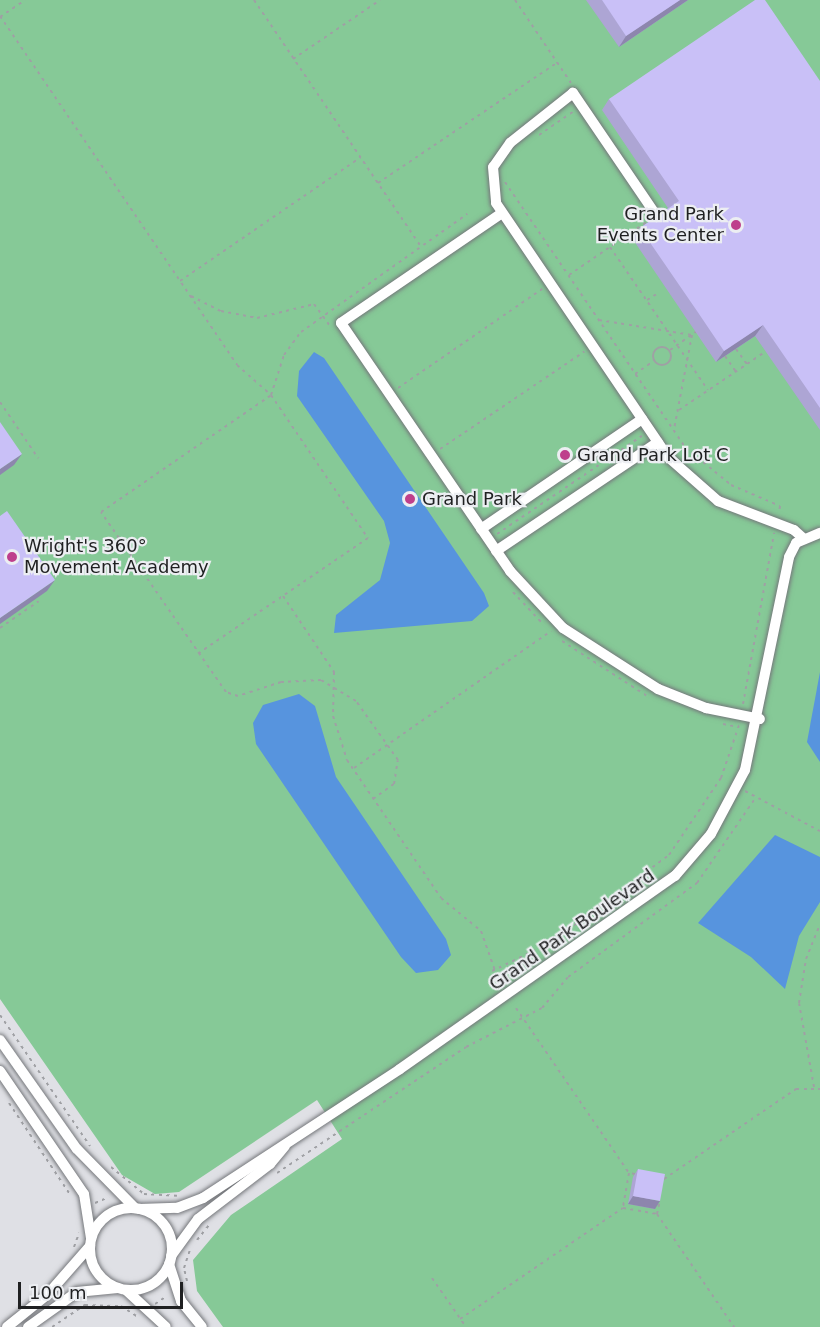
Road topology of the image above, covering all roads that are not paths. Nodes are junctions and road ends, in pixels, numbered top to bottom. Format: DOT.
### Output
graph roads {
  1 [pos="502,213"];
  2 [pos="656,215"];
  3 [pos="642,419"];
  4 [pos="658,442"];
  5 [pos="481,529"];
  6 [pos="820,533"];
  7 [pos="803,538"];
  8 [pos="496,551"];
  9 [pos="760,719"];
  10 [pos="0,1040"];
  11 [pos="0,1071"];
  12 [pos="285,1145"];
  13 [pos="137,1209"];
  14 [pos="90,1242"];
  15 [pos="170,1260"];
  16 [pos="122,1289"];
  17 [pos="7,1327"];
  18 [pos="28,1327"];
  19 [pos="166,1327"];
  20 [pos="202,1327"];
  1 -- 2 [label="street"];
  1 -- 3 [label="street"];
  1 -- 5 [label="street"];
  3 -- 4 [label="street"];
  3 -- 5 [label="street"];
  4 -- 7 [label="street"];
  4 -- 8 [label="street"];
  5 -- 8 [label="street"];
  6 -- 7 [label="street"];
  7 -- 9 [label="street, Grand Park Boulevard"];
  8 -- 9 [label="street"];
  9 -- 12 [label="street, Grand Park Boulevard"];
  10 -- 13 [label="street"];
  11 -- 14 [label="street"];
  12 -- 13 [label="street, Grand Park Boulevard"];
  12 -- 15 [label="street, Grand Park Boulevard"];
  13 -- 14 [label="street"];
  13 -- 15 [label="street"];
  14 -- 16 [label="street"];
  14 -- 17 [label="street"];
  15 -- 16 [label="street"];
  15 -- 20 [label="street"];
  16 -- 18 [label="street"];
  16 -- 19 [label="street"];
}
